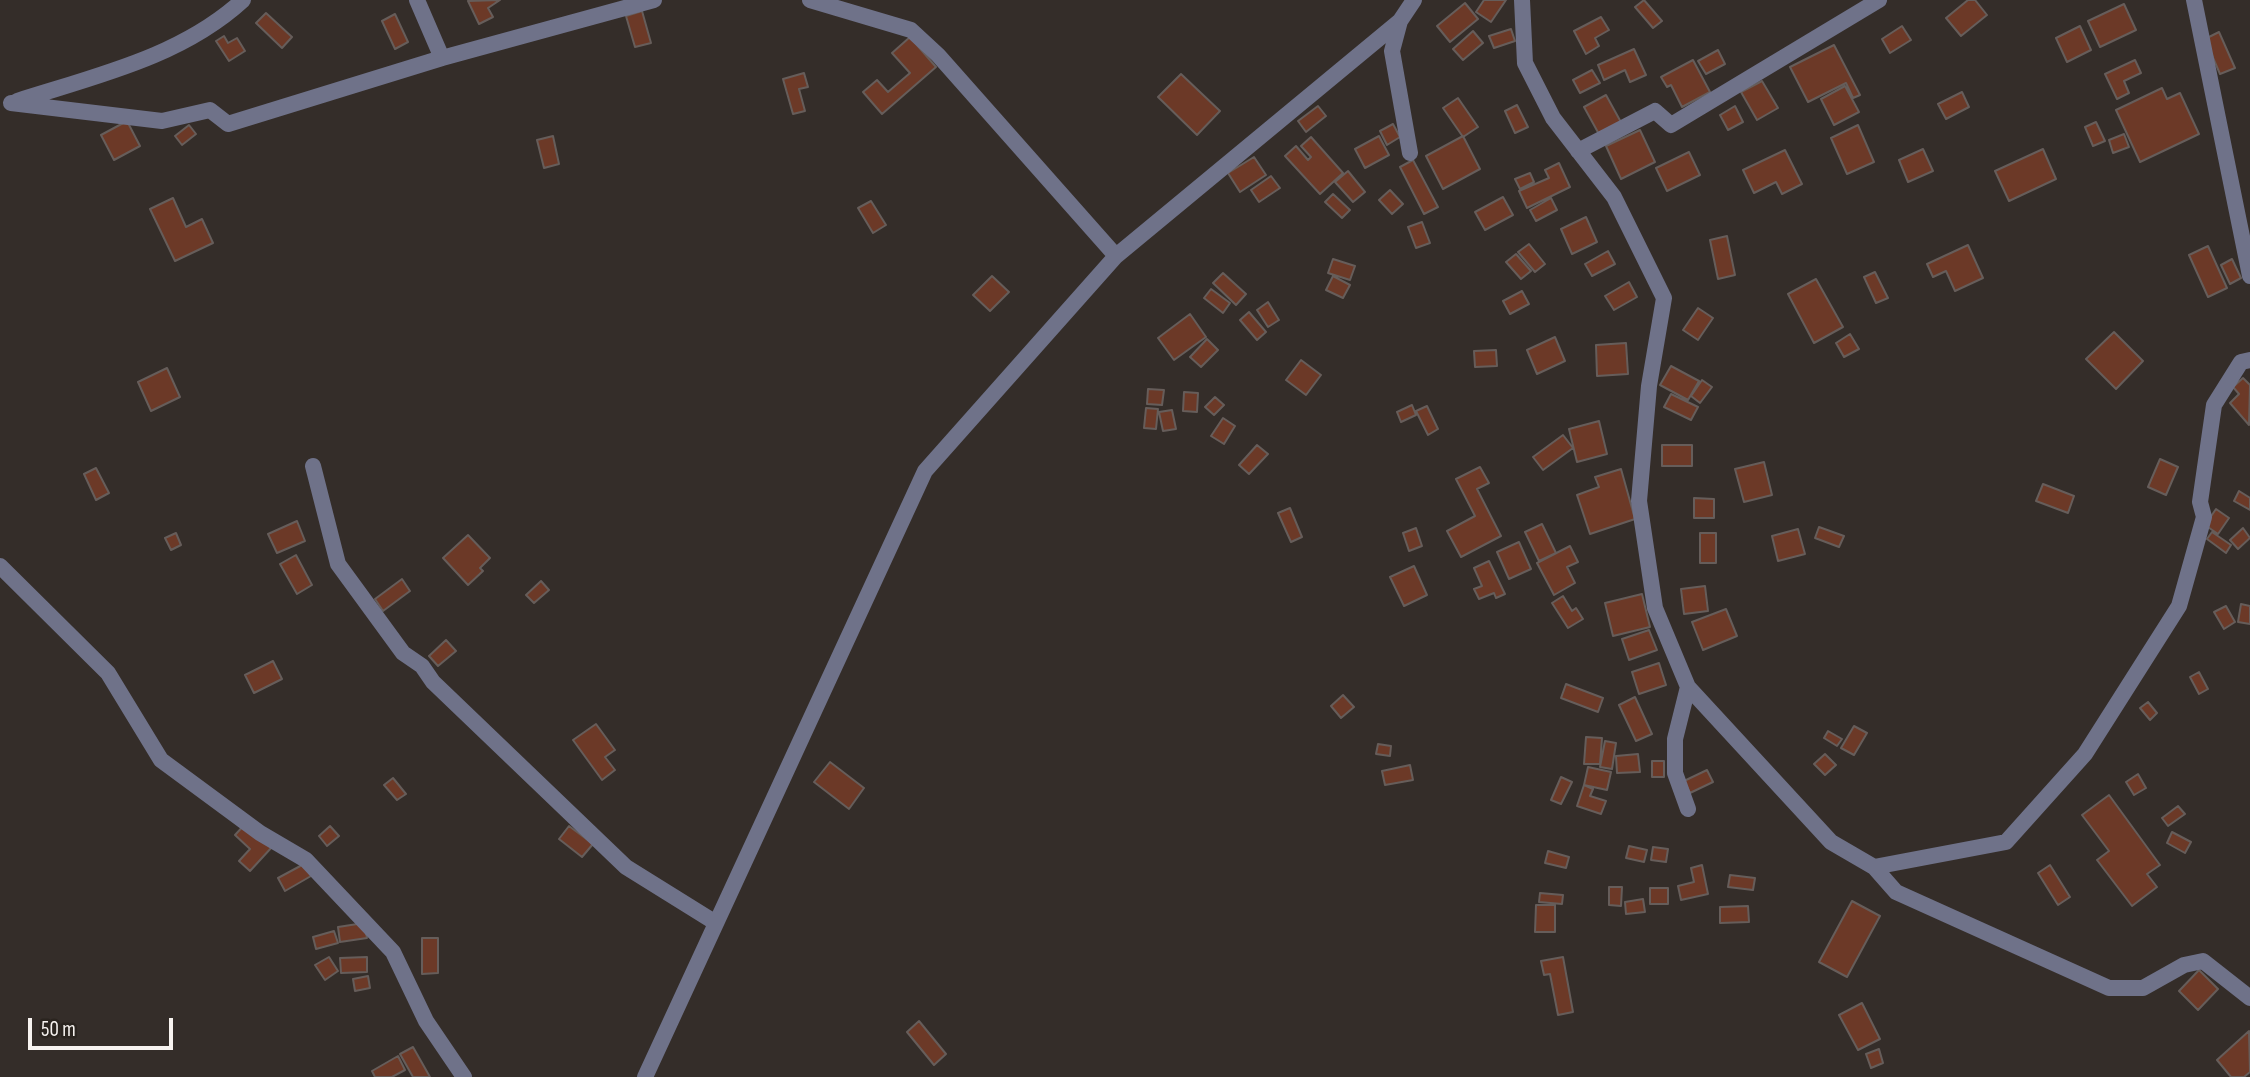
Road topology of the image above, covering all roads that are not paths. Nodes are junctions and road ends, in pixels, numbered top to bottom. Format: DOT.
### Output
graph roads {
  1 [pos="243,0"];
  2 [pos="417,0"];
  3 [pos="654,0"];
  4 [pos="810,0"];
  5 [pos="1414,0"];
  6 [pos="1522,0"];
  7 [pos="1879,0"];
  8 [pos="2194,0"];
  9 [pos="1400,21"];
  10 [pos="442,58"];
  11 [pos="5,103"];
  12 [pos="1578,150"];
  13 [pos="1410,153"];
  14 [pos="1116,256"];
  15 [pos="2250,276"];
  16 [pos="2250,360"];
  17 [pos="313,466"];
  18 [pos="0,566"];
  19 [pos="1688,687"];
  20 [pos="1688,809"];
  21 [pos="1874,867"];
  22 [pos="716,923"];
  23 [pos="2250,998"];
  24 [pos="464,1077"];
  25 [pos="645,1077"];
  1 -- 11 [label="street"];
  2 -- 10 [label="street"];
  3 -- 10 [label="street"];
  4 -- 14 [label="street"];
  5 -- 9 [label="street"];
  6 -- 12 [label="street"];
  7 -- 12 [label="street"];
  8 -- 15 [label="street"];
  9 -- 13 [label="street"];
  9 -- 14 [label="street"];
  10 -- 11 [label="street"];
  12 -- 19 [label="street"];
  14 -- 22 [label="street"];
  16 -- 21 [label="street"];
  17 -- 22 [label="street"];
  18 -- 24 [label="street"];
  19 -- 20 [label="street"];
  19 -- 21 [label="street"];
  21 -- 23 [label="street"];
  22 -- 25 [label="street"];
}
